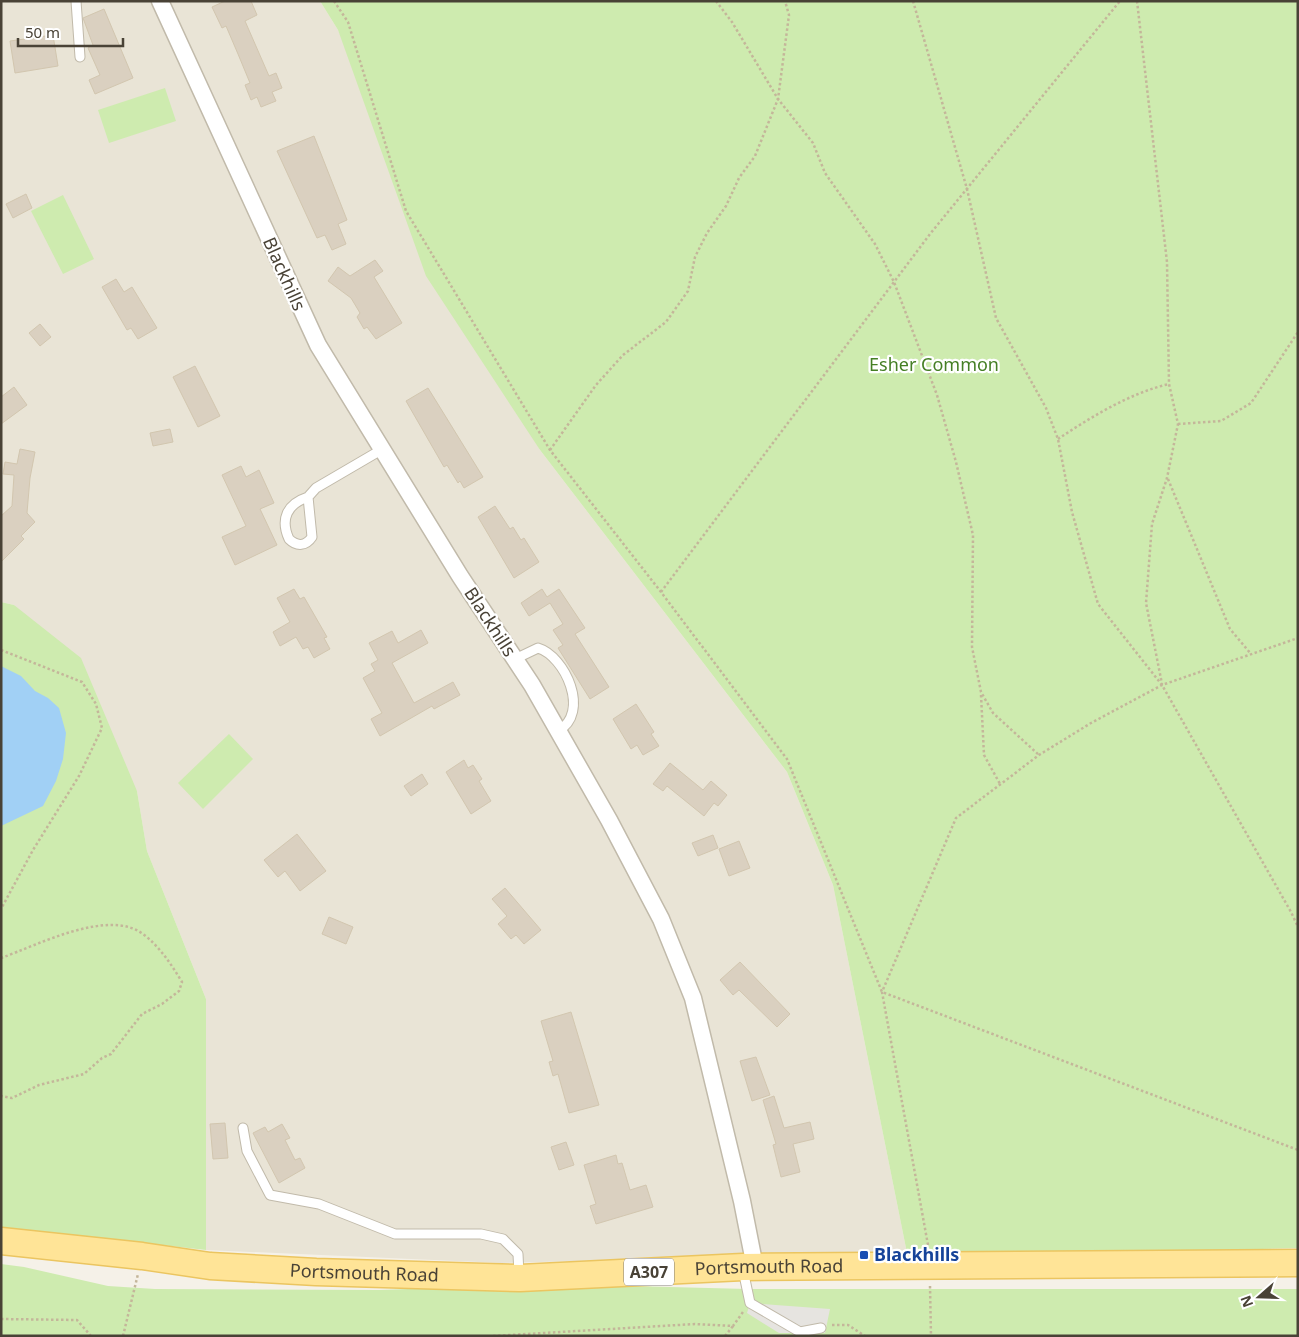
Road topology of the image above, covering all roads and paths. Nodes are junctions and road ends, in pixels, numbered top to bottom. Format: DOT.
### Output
graph roads {
  1 [pos="76,1"];
  2 [pos="160,1"];
  3 [pos="334,1"];
  4 [pos="716,1"];
  5 [pos="785,1"];
  6 [pos="913,1"];
  7 [pos="1120,1"];
  8 [pos="1137,1"];
  9 [pos="80,57"];
  10 [pos="778,99"];
  11 [pos="967,189"];
  12 [pos="894,282"];
  13 [pos="1298,332"];
  14 [pos="1169,384"];
  15 [pos="1178,424"];
  16 [pos="1058,439"];
  17 [pos="381,450"];
  18 [pos="550,450"];
  19 [pos="1167,478"];
  20 [pos="308,497"];
  21 [pos="661,592"];
  22 [pos="1298,638"];
  23 [pos="1,650"];
  24 [pos="1251,654"];
  25 [pos="515,660"];
  26 [pos="1162,686"];
  27 [pos="981,692"];
  28 [pos="558,731"];
  29 [pos="1039,755"];
  30 [pos="1000,784"];
  31 [pos="1,909"];
  32 [pos="1298,927"];
  33 [pos="1,958"];
  34 [pos="882,992"];
  35 [pos="1,1096"];
  36 [pos="243,1128"];
  37 [pos="1298,1150"];
  38 [pos="1,1241"];
  39 [pos="142,1256"];
  40 [pos="1298,1263"];
  41 [pos="749,1267"];
  42 [pos="930,1267"];
  43 [pos="520,1278"];
  44 [pos="750,1303"];
  45 [pos="1,1320"];
  46 [pos="734,1326"];
  47 [pos="821,1328"];
  48 [pos="558,1332"];
  49 [pos="91,1336"];
  50 [pos="123,1336"];
  51 [pos="492,1336"];
  52 [pos="551,1336"];
  53 [pos="726,1336"];
  54 [pos="865,1336"];
  55 [pos="931,1336"];
  1 -- 9 [label="lane"];
  2 -- 17 [label="street, Blackhills"];
  3 -- 18 [label="path"];
  4 -- 10 [label="path"];
  5 -- 10 [label="path"];
  6 -- 11 [label="path"];
  7 -- 11 [label="path"];
  8 -- 14 [label="path"];
  10 -- 12 [label="path"];
  10 -- 18 [label="path"];
  11 -- 12 [label="path"];
  11 -- 16 [label="path"];
  12 -- 21 [label="path"];
  12 -- 27 [label="path"];
  13 -- 15 [label="path"];
  14 -- 15 [label="path"];
  14 -- 16 [label="path"];
  15 -- 19 [label="path"];
  16 -- 26 [label="path"];
  17 -- 20 [label="lane"];
  17 -- 25 [label="street, Blackhills"];
  18 -- 21 [label="path"];
  19 -- 24 [label="path"];
  19 -- 26 [label="path"];
  20 -- 20 [label="lane"];
  21 -- 34 [label="path"];
  22 -- 24 [label="path"];
  23 -- 31 [label="path"];
  24 -- 26 [label="path"];
  25 -- 28 [label="street, Blackhills"];
  25 -- 28 [label="lane"];
  26 -- 29 [label="path"];
  26 -- 32 [label="path"];
  27 -- 29 [label="path"];
  27 -- 30 [label="path"];
  28 -- 41 [label="street, Blackhills"];
  29 -- 30 [label="path"];
  30 -- 34 [label="path"];
  33 -- 35 [label="path"];
  34 -- 37 [label="path"];
  34 -- 42 [label="path"];
  36 -- 43 [label="lane"];
  38 -- 39 [label="main road, Portsmouth Road / A307"];
  39 -- 43 [label="main road, Portsmouth Road / A307"];
  39 -- 50 [label="path"];
  40 -- 42 [label="main road, Portsmouth Road / A307"];
  41 -- 42 [label="main road, Portsmouth Road / A307"];
  41 -- 43 [label="main road, Portsmouth Road / A307"];
  41 -- 44 [label="lane"];
  42 -- 55 [label="path"];
  44 -- 46 [label="path"];
  44 -- 47 [label="lane"];
  45 -- 49 [label="path"];
  46 -- 48 [label="path"];
  46 -- 53 [label="path"];
  47 -- 54 [label="path"];
  48 -- 51 [label="path"];
  48 -- 52 [label="path"];
}
